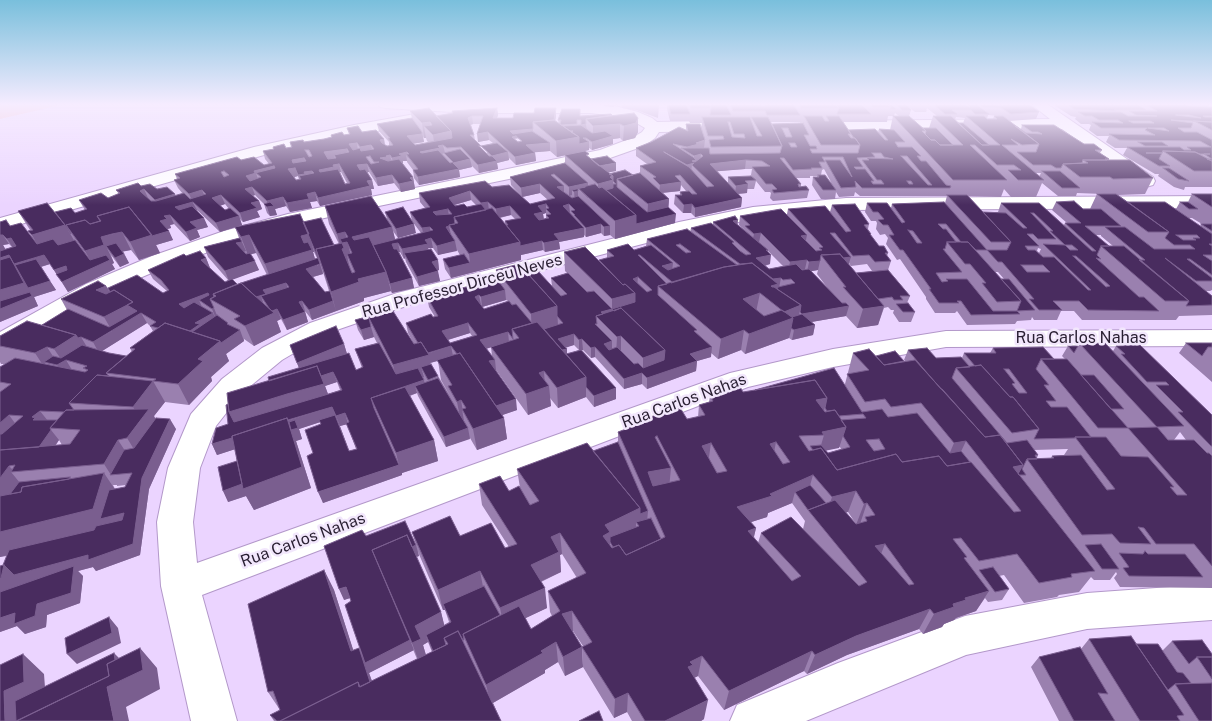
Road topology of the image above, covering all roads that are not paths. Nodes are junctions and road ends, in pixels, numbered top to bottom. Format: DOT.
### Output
graph roads {
  1 [pos="320,138"];
  2 [pos="645,138"];
  3 [pos="1083,138"];
  4 [pos="1176,202"];
  5 [pos="1212,202"];
  6 [pos="0,224"];
  7 [pos="1212,338"];
  8 [pos="0,343"];
  9 [pos="180,586"];
  10 [pos="1212,602"];
  11 [pos="214,721"];
  12 [pos="753,721"];
  1 -- 6 [label="street"];
  2 -- 8 [label="street"];
  3 -- 4 [label="street"];
  4 -- 5 [label="street, Rua Professor Dirceu Neves"];
  4 -- 9 [label="street, Rua Professor Dirceu Neves"];
  7 -- 9 [label="street, Rua Carlos Nahas"];
  9 -- 11 [label="street, Rua Professor Dirceu Neves"];
  10 -- 12 [label="street"];
}
